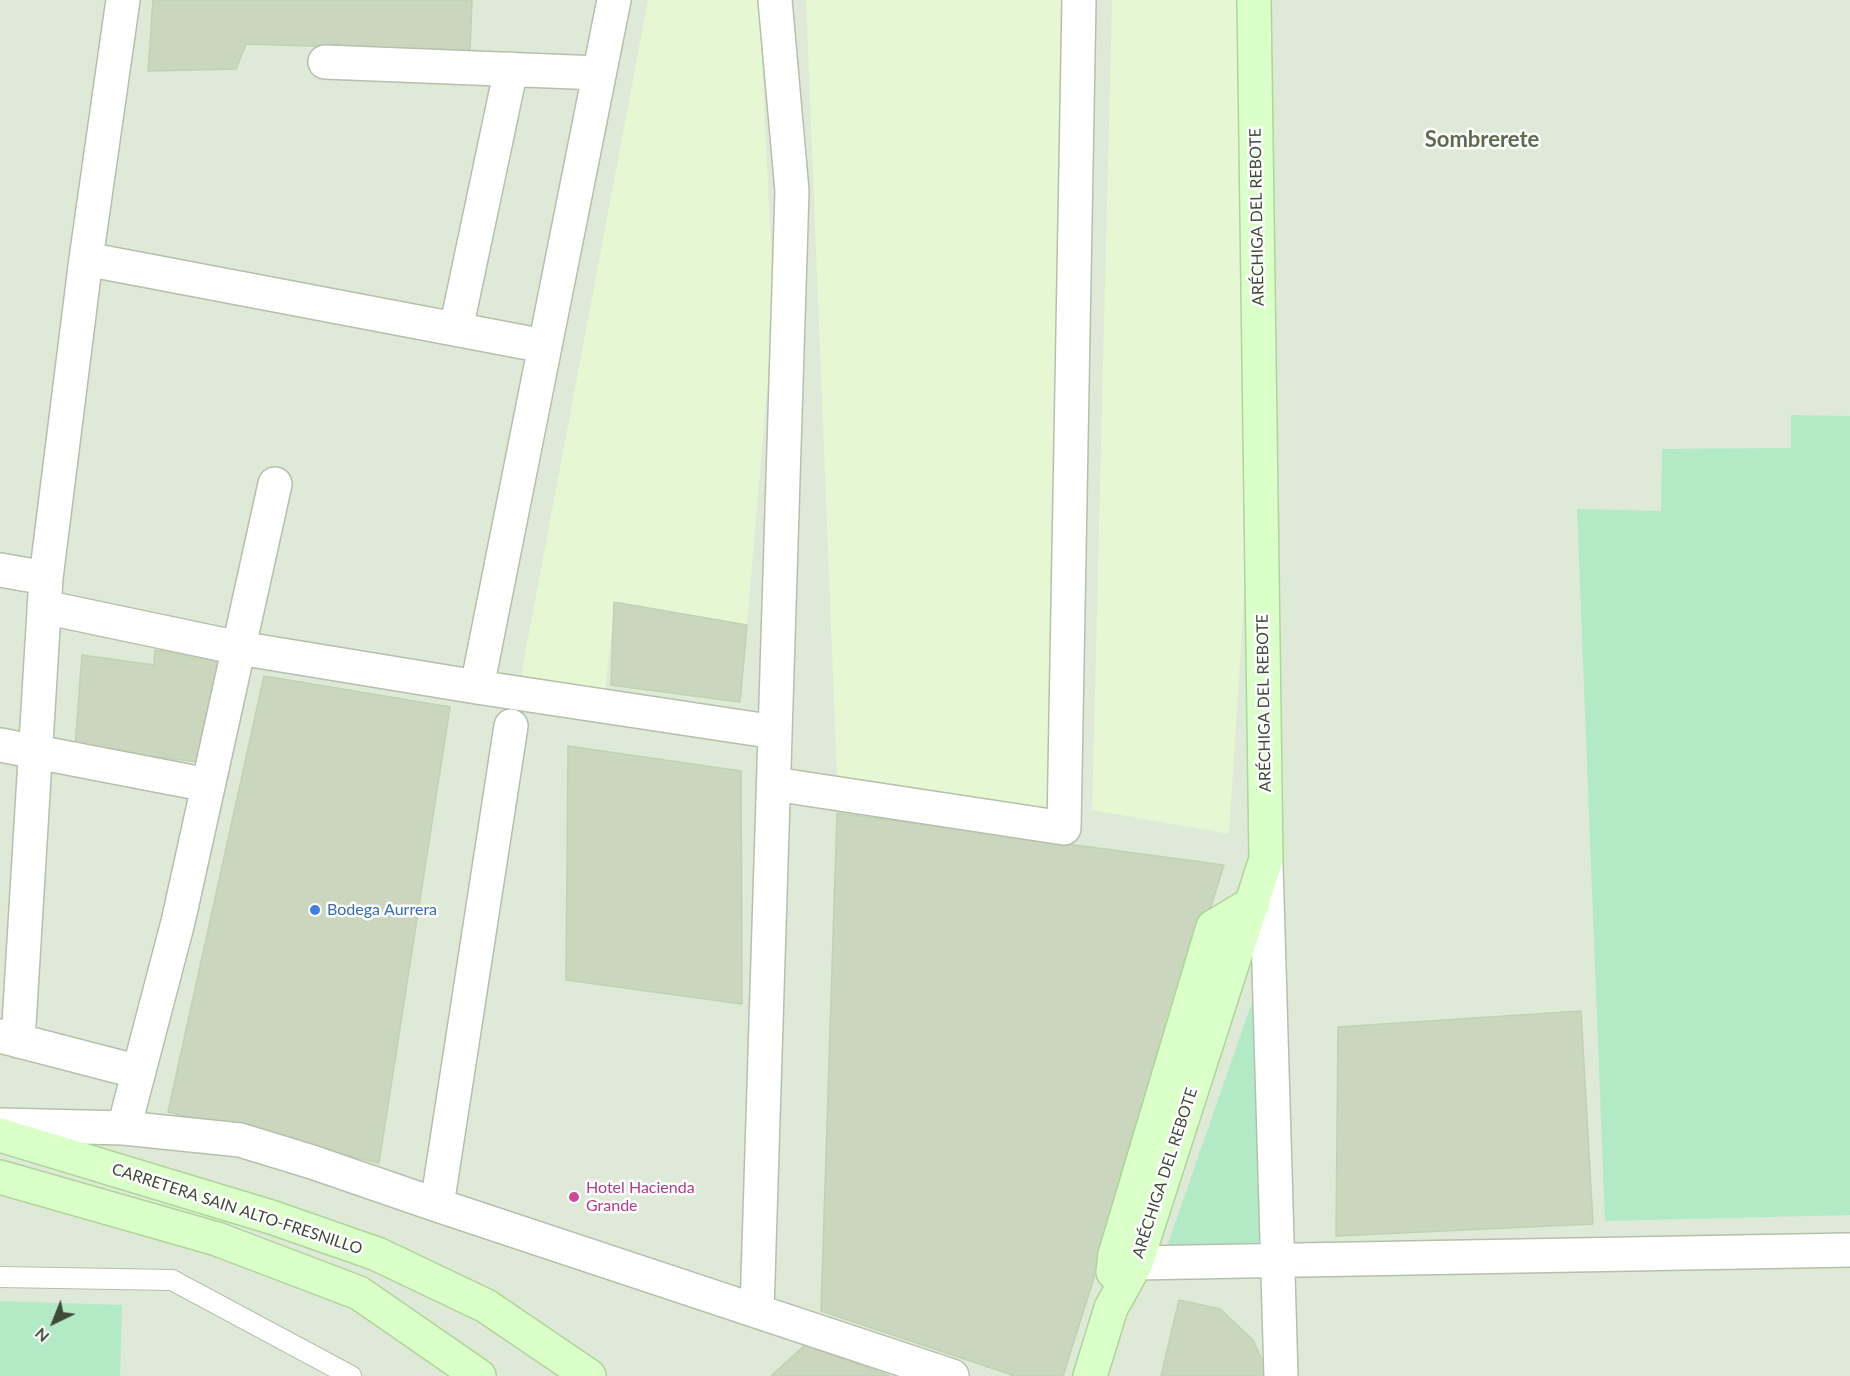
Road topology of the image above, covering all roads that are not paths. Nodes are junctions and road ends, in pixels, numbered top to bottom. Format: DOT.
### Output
graph roads {
  1 [pos="123,0"];
  2 [pos="614,0"];
  3 [pos="775,0"];
  4 [pos="1079,0"];
  5 [pos="1254,0"];
  6 [pos="325,62"];
  7 [pos="511,69"];
  8 [pos="599,73"];
  9 [pos="86,259"];
  10 [pos="456,329"];
  11 [pos="544,346"];
  12 [pos="275,484"];
  13 [pos="0,570"];
  14 [pos="45,592"];
  15 [pos="239,648"];
  16 [pos="477,687"];
  17 [pos="511,726"];
  18 [pos="775,732"];
  19 [pos="0,745"];
  20 [pos="36,752"];
  21 [pos="774,784"];
  22 [pos="208,785"];
  23 [pos="1266,859"];
  24 [pos="9,1038"];
  25 [pos="139,1072"];
  26 [pos="0,1125"];
  27 [pos="124,1128"];
  28 [pos="0,1135"];
  29 [pos="0,1177"];
  30 [pos="437,1205"];
  31 [pos="1850,1250"];
  32 [pos="1125,1259"];
  33 [pos="1278,1259"];
  34 [pos="0,1277"];
  35 [pos="758,1311"];
  36 [pos="351,1376"];
  37 [pos="478,1376"];
  38 [pos="589,1376"];
  39 [pos="952,1376"];
  40 [pos="1090,1376"];
  41 [pos="1281,1376"];
  1 -- 9 [label="street"];
  2 -- 8 [label="street"];
  3 -- 18 [label="street"];
  4 -- 21 [label="street"];
  5 -- 23 [label="street, ARÉCHIGA DEL REBOTE"];
  6 -- 7 [label="street"];
  7 -- 8 [label="street"];
  7 -- 10 [label="street"];
  8 -- 11 [label="street"];
  9 -- 10 [label="street"];
  9 -- 14 [label="street"];
  10 -- 11 [label="street"];
  11 -- 16 [label="street"];
  12 -- 15 [label="street"];
  13 -- 14 [label="street"];
  14 -- 15 [label="street"];
  14 -- 20 [label="street"];
  15 -- 16 [label="street"];
  15 -- 22 [label="street"];
  16 -- 18 [label="street"];
  17 -- 30 [label="street"];
  18 -- 21 [label="street"];
  19 -- 20 [label="street"];
  20 -- 22 [label="street"];
  20 -- 24 [label="street"];
  21 -- 35 [label="street"];
  22 -- 25 [label="street"];
  23 -- 32 [label="street, ARÉCHIGA DEL REBOTE"];
  23 -- 33 [label="street"];
  24 -- 25 [label="street"];
  25 -- 27 [label="street"];
  26 -- 27 [label="street"];
  27 -- 30 [label="street"];
  28 -- 38 [label="street, CARRETERA SAIN ALTO-FRESNILLO"];
  29 -- 37 [label="street"];
  30 -- 35 [label="street"];
  31 -- 33 [label="street"];
  32 -- 33 [label="street"];
  32 -- 40 [label="street"];
  33 -- 41 [label="street"];
  34 -- 36 [label="lane"];
  35 -- 39 [label="street"];
}
